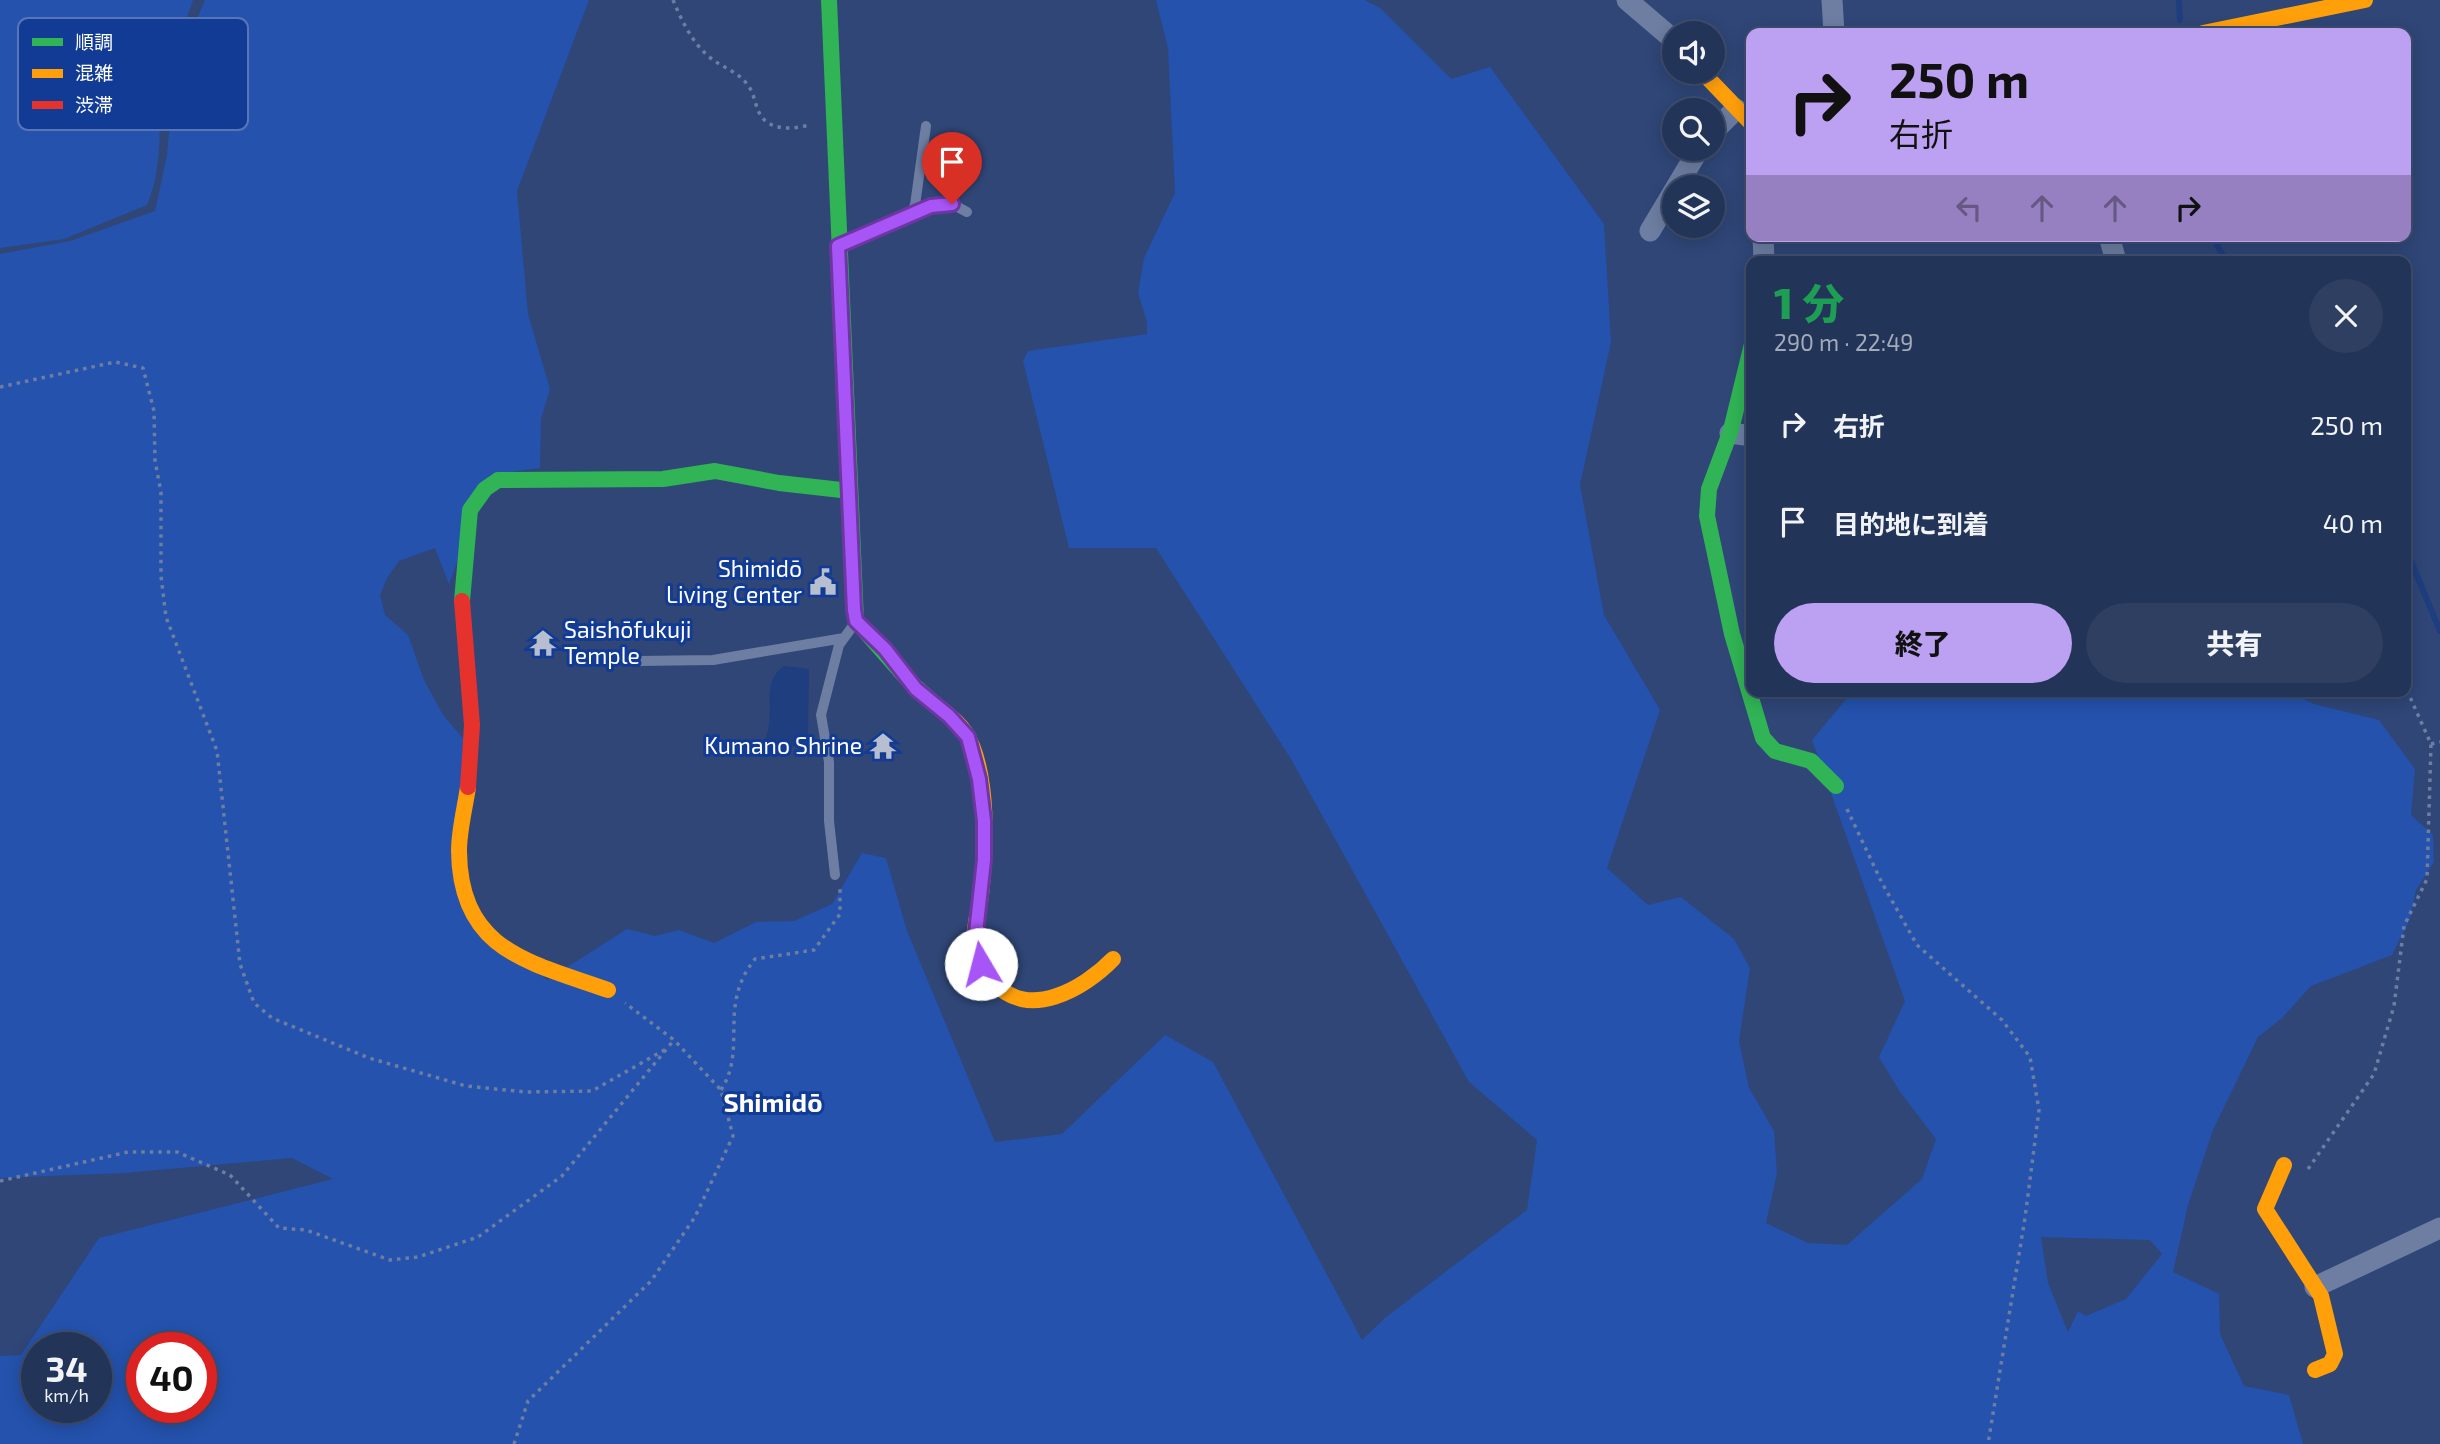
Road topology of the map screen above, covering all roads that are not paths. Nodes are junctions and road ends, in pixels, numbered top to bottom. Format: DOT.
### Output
graph roads {
  1 [pos="829,0"];
  2 [pos="1627,0"];
  3 [pos="1832,0"];
  4 [pos="2365,0"];
  5 [pos="1834,28"];
  6 [pos="2228,28"];
  7 [pos="1662,30"];
  8 [pos="1713,84"];
  9 [pos="1736,109"];
  10 [pos="1746,118"];
  11 [pos="1725,120"];
  12 [pos="926,126"];
  13 [pos="1692,161"];
  14 [pos="967,212"];
  15 [pos="910,215"];
  16 [pos="1650,231"];
  17 [pos="838,246"];
  18 [pos="1746,368"];
  19 [pos="1730,433"];
  20 [pos="1746,435"];
  21 [pos="850,491"];
  22 [pos="856,621"];
  23 [pos="844,638"];
  24 [pos="639,661"];
  25 [pos="1746,684"];
  26 [pos="1750,697"];
  27 [pos="1836,786"];
  28 [pos="835,875"];
  29 [pos="1113,959"];
  30 [pos="608,990"];
  31 [pos="2284,1165"];
  32 [pos="2440,1228"];
  33 [pos="2315,1287"];
  34 [pos="2315,1370"];
  1 -- 17 [label="street"];
  2 -- 7 [label="street"];
  3 -- 5 [label="street"];
  4 -- 6 [label="street"];
  8 -- 9 [label="street"];
  9 -- 10 [label="street"];
  9 -- 11 [label="street"];
  12 -- 15 [label="lane"];
  13 -- 16 [label="street"];
  14 -- 15 [label="lane"];
  15 -- 17 [label="lane"];
  17 -- 21 [label="street"];
  18 -- 19 [label="street"];
  19 -- 20 [label="street"];
  19 -- 25 [label="street"];
  21 -- 22 [label="street"];
  21 -- 30 [label="street"];
  22 -- 23 [label="lane"];
  22 -- 29 [label="street"];
  23 -- 24 [label="lane"];
  23 -- 28 [label="lane"];
  26 -- 27 [label="street"];
  31 -- 33 [label="street"];
  32 -- 33 [label="street"];
  33 -- 34 [label="street"];
}
